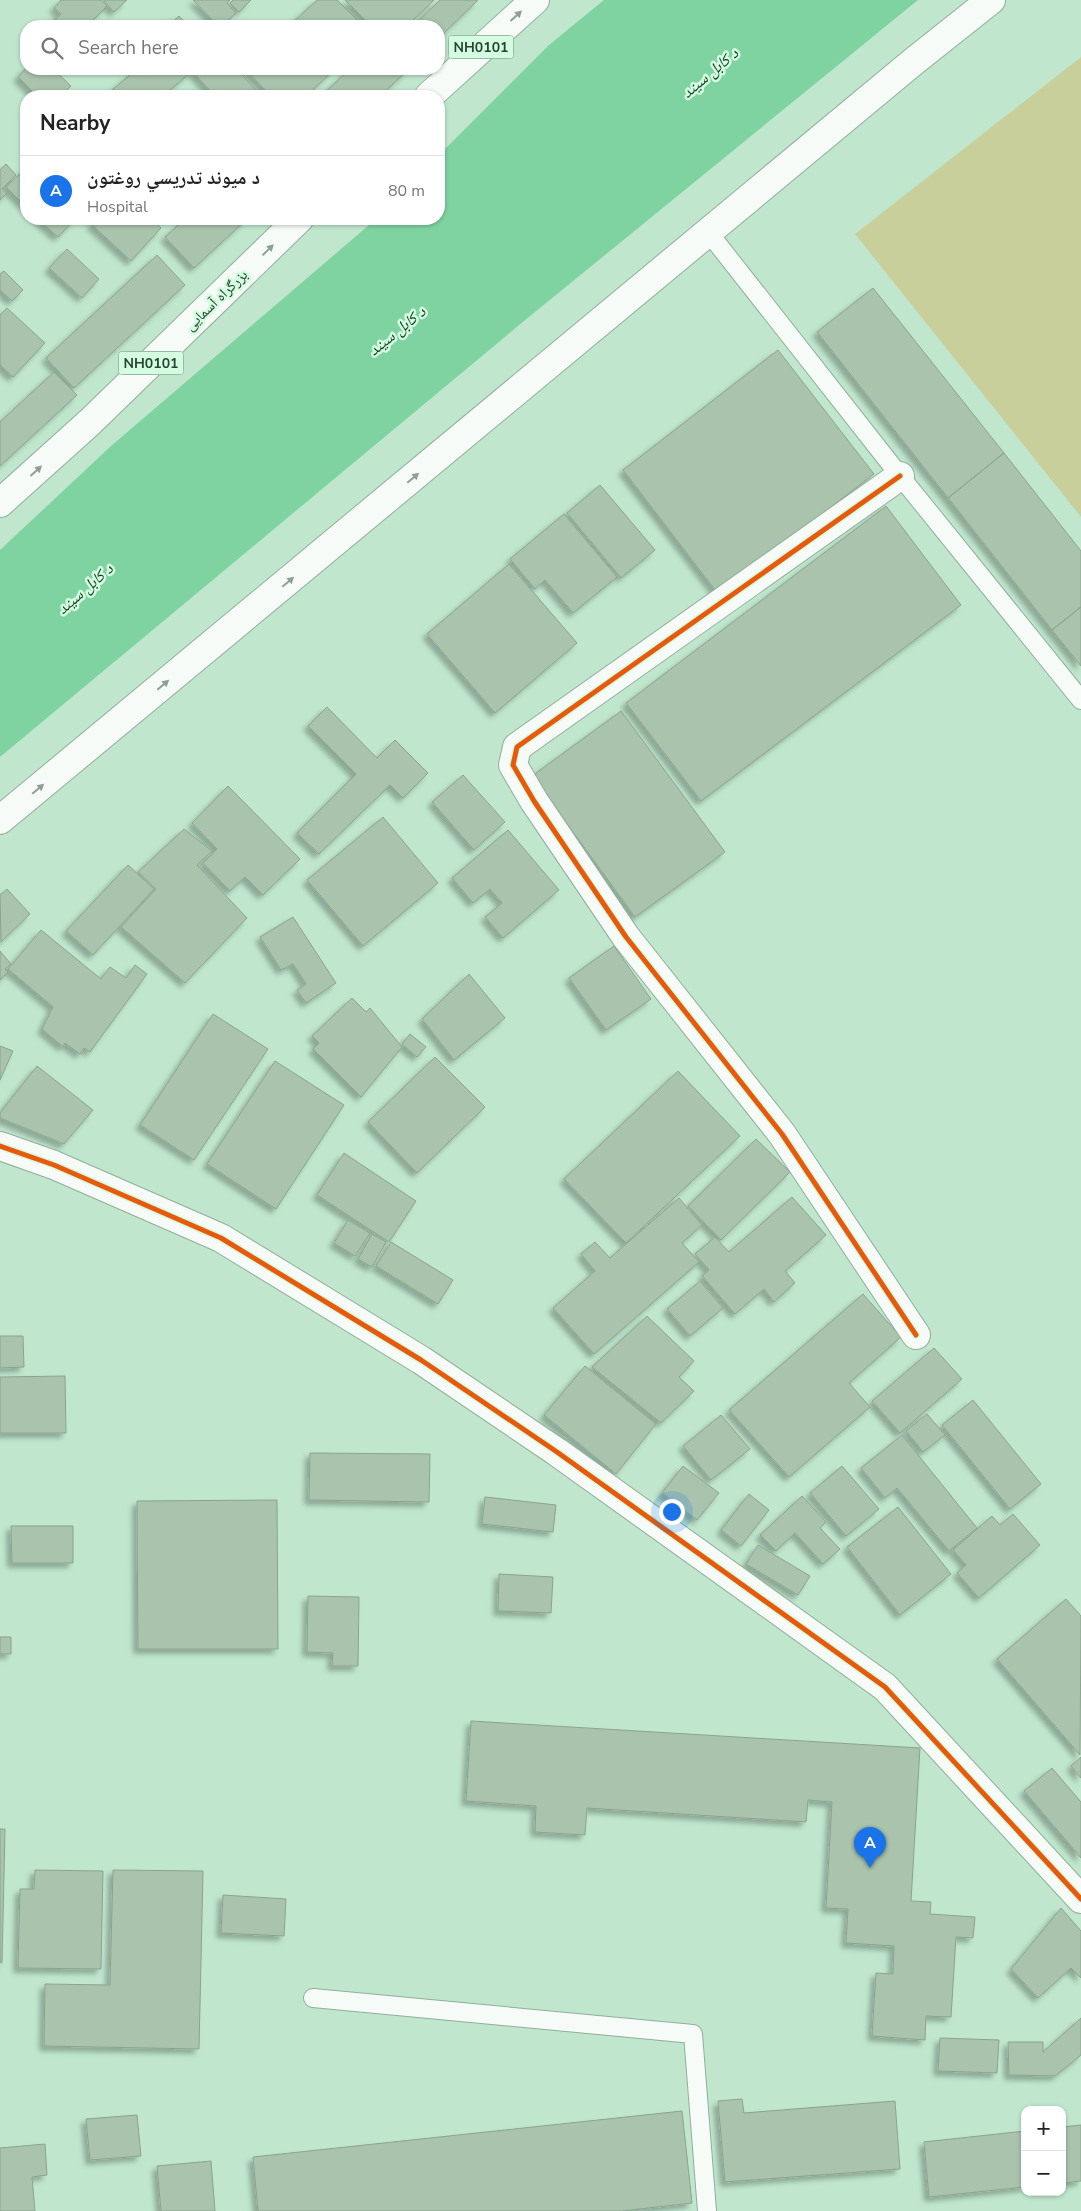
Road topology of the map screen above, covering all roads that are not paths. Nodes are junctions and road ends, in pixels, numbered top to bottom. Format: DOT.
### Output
graph roads {
  1 [pos="535,0"];
  2 [pos="991,0"];
  3 [pos="435,90"];
  4 [pos="294,225"];
  5 [pos="709,233"];
  6 [pos="900,476"];
  7 [pos="0,504"];
  8 [pos="1081,700"];
  9 [pos="0,820"];
  10 [pos="0,1146"];
  11 [pos="916,1335"];
  12 [pos="1081,1899"];
  13 [pos="313,1998"];
  14 [pos="706,2211"];
  3 -- 1 [label="main road, NH0101, one-way"];
  2 -- 5 [label="main road"];
  7 -- 4 [label="main road, بزرگراه آسمایی / NH0101, one-way"];
  5 -- 6 [label="lane"];
  9 -- 5 [label="main road, one-way"];
  6 -- 8 [label="lane"];
  6 -- 11 [label="main road"];
  10 -- 12 [label="main road"];
  13 -- 14 [label="lane"];
}
